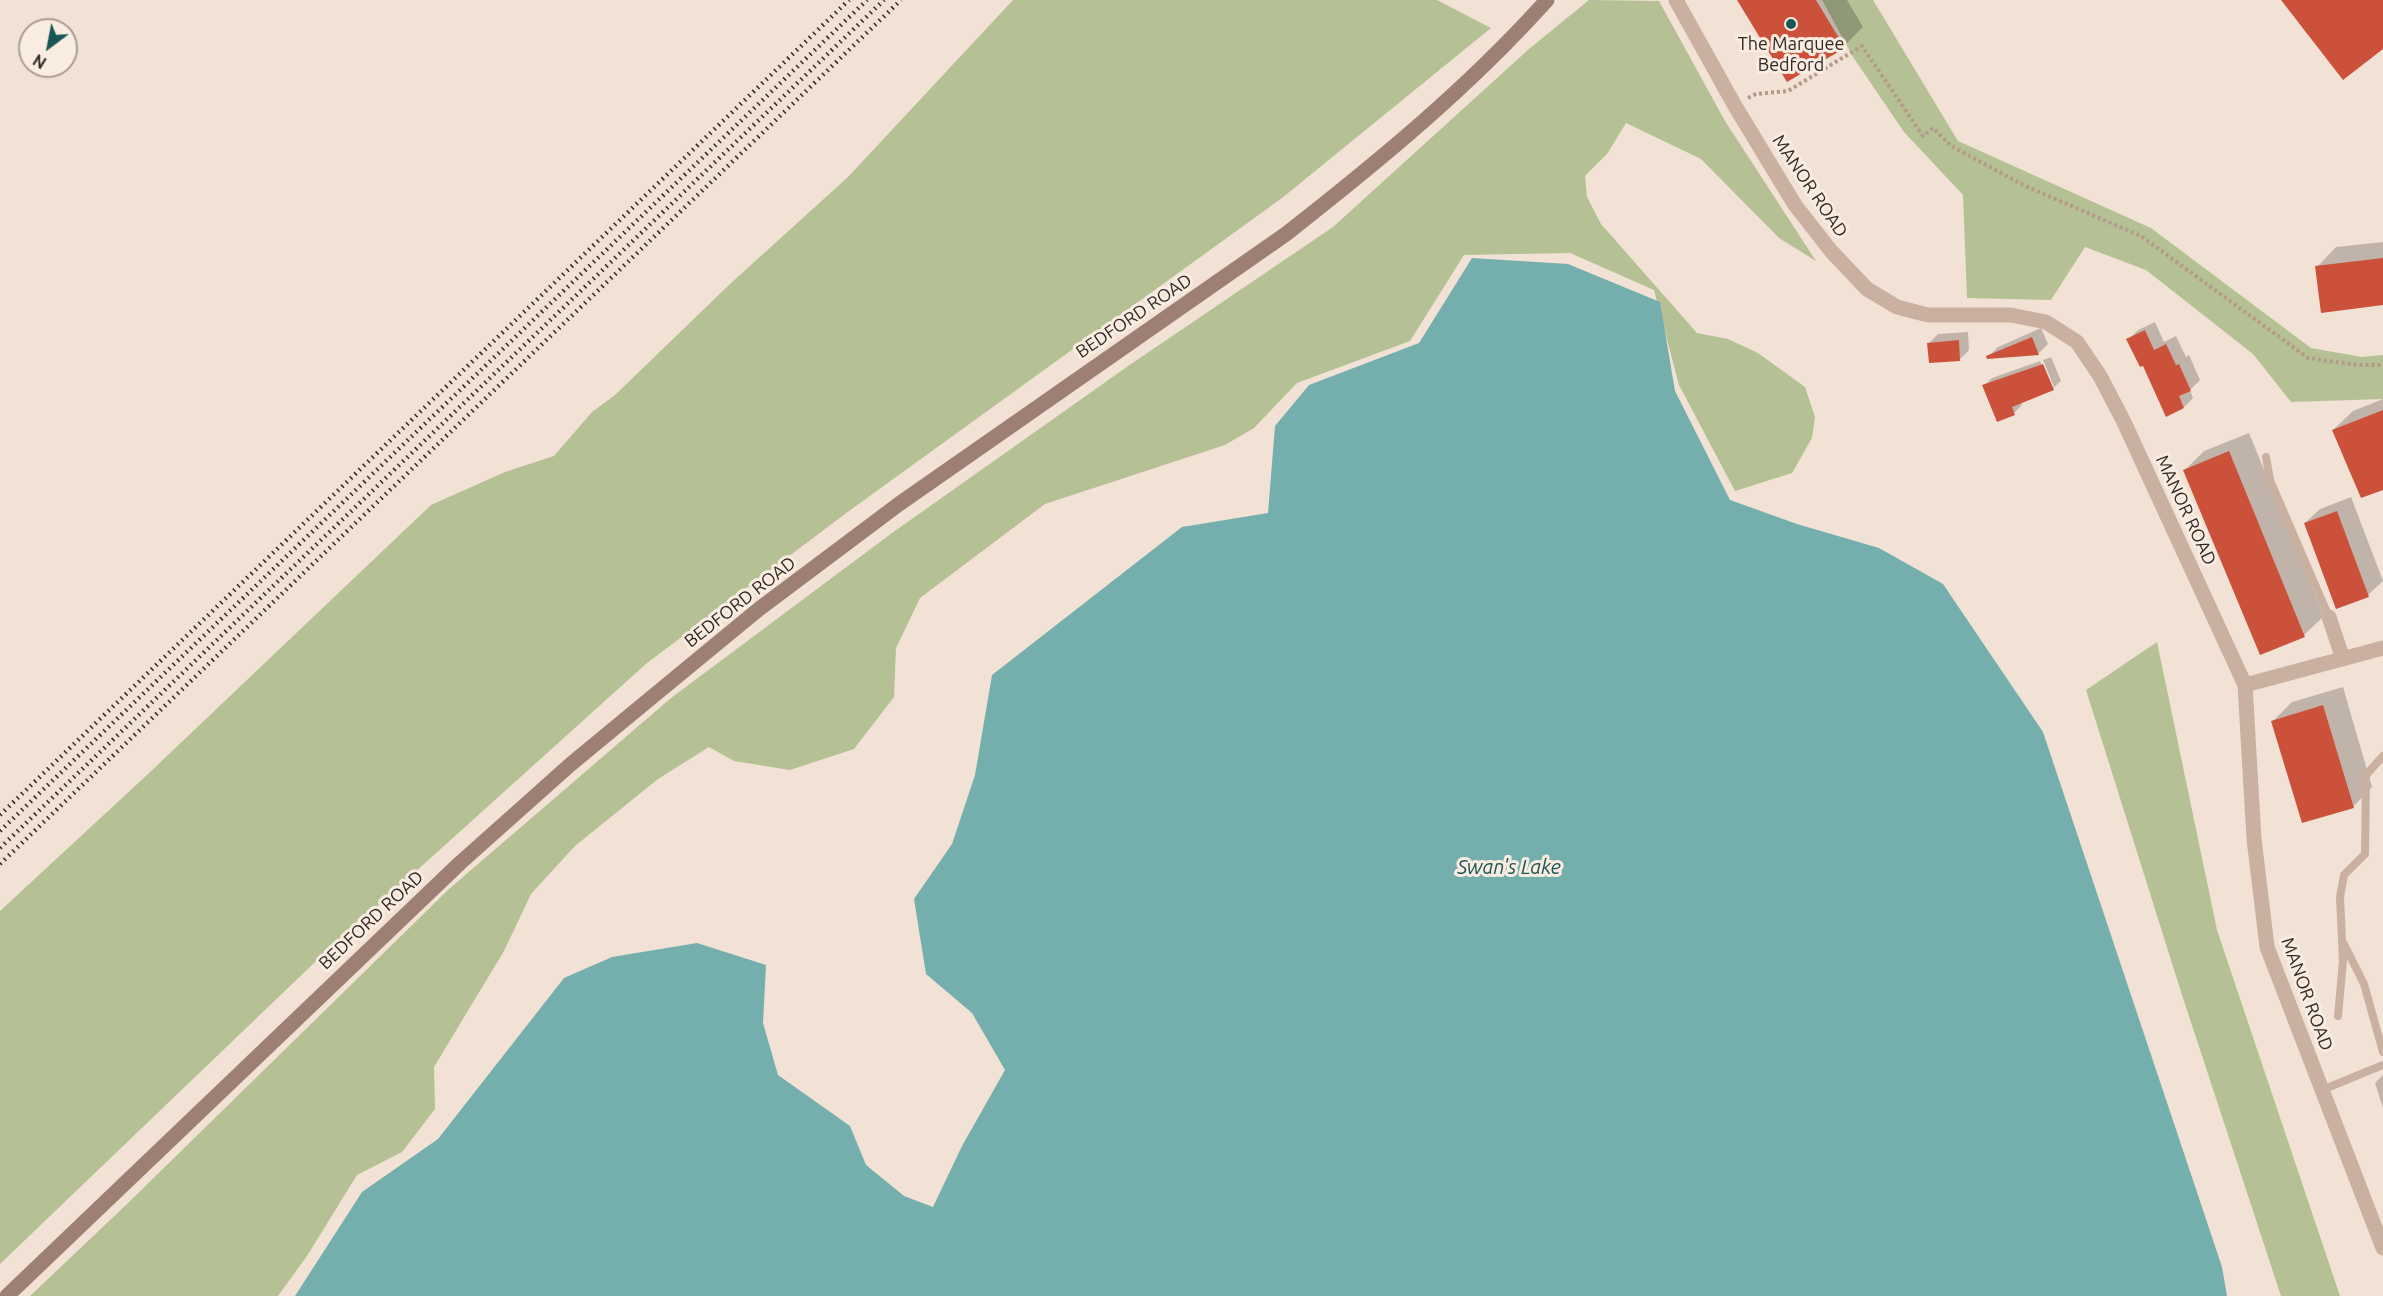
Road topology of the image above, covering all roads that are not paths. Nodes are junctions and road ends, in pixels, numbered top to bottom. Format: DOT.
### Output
graph roads {
  1 [pos="1547,0"];
  2 [pos="1676,0"];
  3 [pos="2266,457"];
  4 [pos="2329,617"];
  5 [pos="2383,648"];
  6 [pos="2343,659"];
  7 [pos="2245,685"];
  8 [pos="2383,756"];
  9 [pos="2342,941"];
  10 [pos="2338,1016"];
  11 [pos="2383,1052"];
  12 [pos="2383,1065"];
  13 [pos="2322,1090"];
  14 [pos="2383,1248"];
  15 [pos="7,1296"];
  1 -- 15 [label="main road, BEDFORD ROAD"];
  2 -- 7 [label="street, MANOR ROAD"];
  3 -- 4 [label="lane"];
  4 -- 6 [label="street"];
  5 -- 6 [label="street"];
  6 -- 7 [label="street"];
  7 -- 13 [label="street, MANOR ROAD"];
  8 -- 9 [label="lane"];
  9 -- 10 [label="lane"];
  9 -- 11 [label="lane"];
  12 -- 13 [label="lane"];
  13 -- 14 [label="street, MANOR ROAD"];
}
